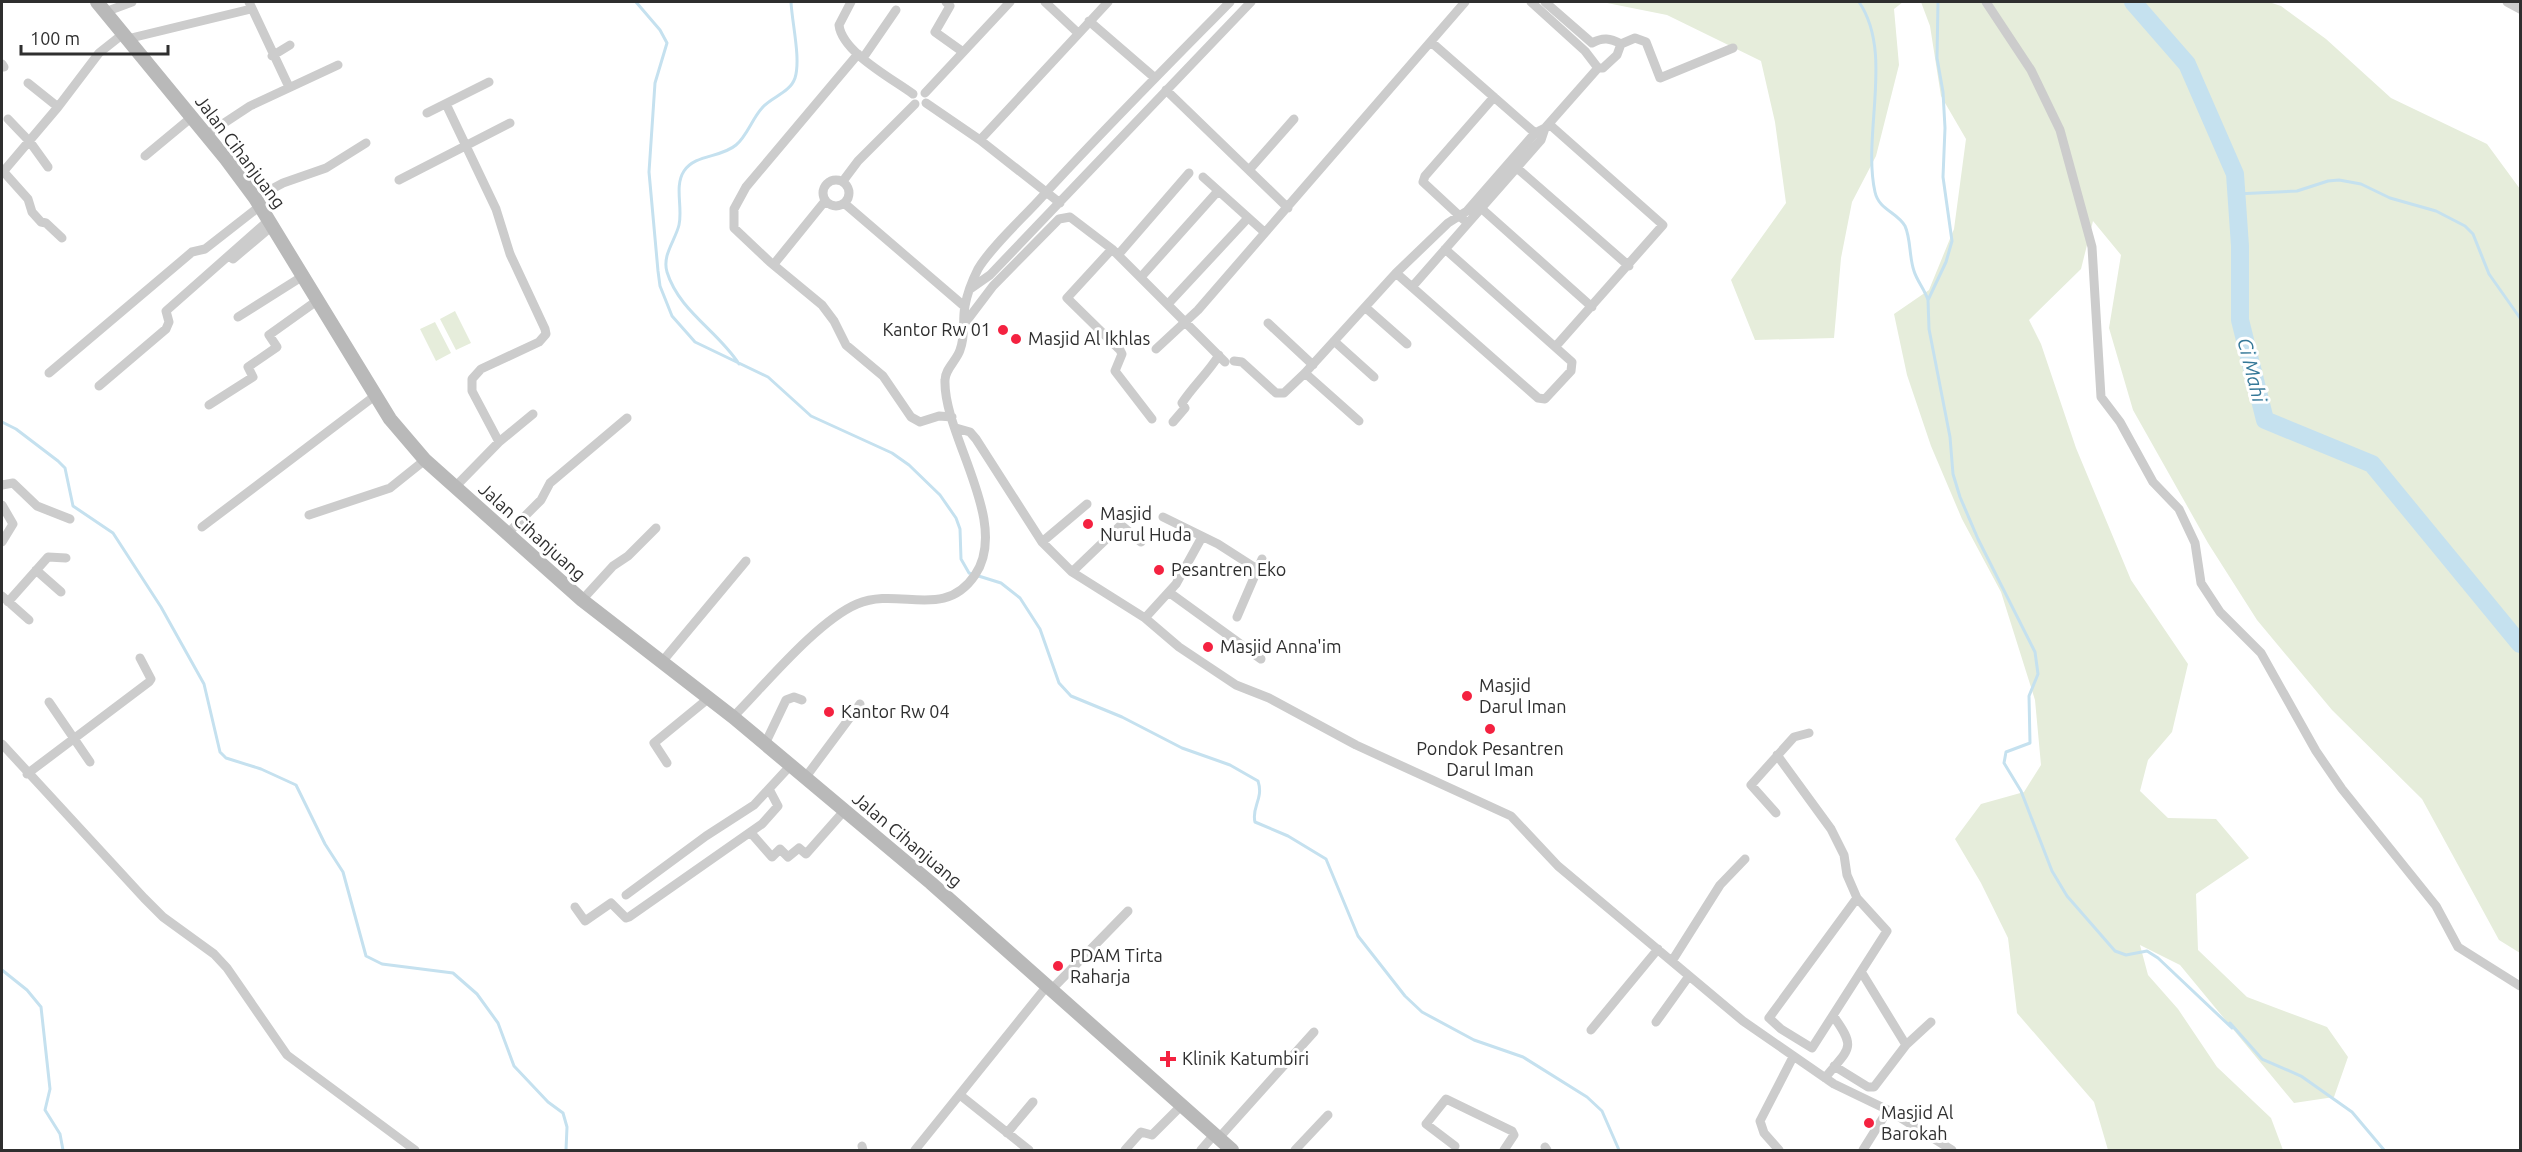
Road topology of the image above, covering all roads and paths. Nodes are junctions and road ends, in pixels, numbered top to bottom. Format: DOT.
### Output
graph roads {
  1 [pos="132,2"];
  2 [pos="946,2"];
  3 [pos="1010,2"];
  4 [pos="1045,2"];
  5 [pos="1108,2"];
  6 [pos="1230,2"];
  7 [pos="1251,2"];
  8 [pos="1465,2"];
  9 [pos="1531,2"];
  10 [pos="1545,2"];
  11 [pos="1986,2"];
  12 [pos="2507,2"];
  13 [pos="250,5"];
  14 [pos="848,6"];
  15 [pos="101,7"];
  16 [pos="2520,9"];
  17 [pos="896,10"];
  18 [pos="1089,21"];
  19 [pos="1078,33"];
  20 [pos="125,36"];
  21 [pos="1431,42"];
  22 [pos="1592,43"];
  23 [pos="1621,44"];
  24 [pos="290,45"];
  25 [pos="1733,48"];
  26 [pos="1585,51"];
  27 [pos="963,52"];
  28 [pos="272,56"];
  29 [pos="860,56"];
  30 [pos="338,65"];
  31 [pos="1598,68"];
  32 [pos="1156,78"];
  33 [pos="489,82"];
  34 [pos="28,83"];
  35 [pos="289,87"];
  36 [pos="1166,90"];
  37 [pos="913,94"];
  38 [pos="1494,97"];
  39 [pos="925,98"];
  40 [pos="446,104"];
  41 [pos="915,104"];
  42 [pos="58,107"];
  43 [pos="427,113"];
  44 [pos="192,117"];
  45 [pos="1294,119"];
  46 [pos="8,120"];
  47 [pos="510,123"];
  48 [pos="1547,126"];
  49 [pos="1535,134"];
  50 [pos="206,135"];
  51 [pos="980,140"];
  52 [pos="30,142"];
  53 [pos="366,143"];
  54 [pos="466,145"];
  55 [pos="145,156"];
  56 [pos="48,167"];
  57 [pos="1517,168"];
  58 [pos="1248,170"];
  59 [pos="2,172"];
  60 [pos="1189,173"];
  61 [pos="1203,177"];
  62 [pos="399,180"];
  63 [pos="843,181"];
  64 [pos="1048,191"];
  65 [pos="1218,191"];
  66 [pos="825,201"];
  67 [pos="257,202"];
  68 [pos="844,203"];
  69 [pos="1060,203"];
  70 [pos="1288,208"];
  71 [pos="1482,209"];
  72 [pos="1460,217"];
  73 [pos="1248,218"];
  74 [pos="271,223"];
  75 [pos="1468,224"];
  76 [pos="1262,230"];
  77 [pos="62,238"];
  78 [pos="1445,249"];
  79 [pos="1115,252"];
  80 [pos="774,264"];
  81 [pos="225,266"];
  82 [pos="1629,266"];
  83 [pos="1396,273"];
  84 [pos="303,276"];
  85 [pos="1141,277"];
  86 [pos="1412,287"];
  87 [pos="970,289"];
  88 [pos="318,300"];
  89 [pos="1168,304"];
  90 [pos="964,306"];
  91 [pos="1365,307"];
  92 [pos="1592,307"];
  93 [pos="238,317"];
  94 [pos="1185,320"];
  95 [pos="965,323"];
  96 [pos="1268,323"];
  97 [pos="1334,341"];
  98 [pos="1407,344"];
  99 [pos="1556,346"];
  100 [pos="1156,349"];
  101 [pos="1226,360"];
  102 [pos="1312,365"];
  103 [pos="49,373"];
  104 [pos="1305,373"];
  105 [pos="1374,377"];
  106 [pos="99,386"];
  107 [pos="376,395"];
  108 [pos="209,405"];
  109 [pos="533,414"];
  110 [pos="952,417"];
  111 [pos="627,418"];
  112 [pos="1152,419"];
  113 [pos="1359,421"];
  114 [pos="1173,422"];
  115 [pos="956,428"];
  116 [pos="499,442"];
  117 [pos="425,460"];
  118 [pos="2,485"];
  119 [pos="455,486"];
  120 [pos="1087,504"];
  121 [pos="2,505"];
  122 [pos="309,515"];
  123 [pos="1163,517"];
  124 [pos="70,519"];
  125 [pos="202,527"];
  126 [pos="656,528"];
  127 [pos="507,535"];
  128 [pos="1202,537"];
  129 [pos="2,542"];
  130 [pos="1042,542"];
  131 [pos="1141,542"];
  132 [pos="66,558"];
  133 [pos="1262,559"];
  134 [pos="746,561"];
  135 [pos="1257,569"];
  136 [pos="36,570"];
  137 [pos="1072,572"];
  138 [pos="61,592"];
  139 [pos="1170,593"];
  140 [pos="5,599"];
  141 [pos="582,600"];
  142 [pos="1145,618"];
  143 [pos="1237,618"];
  144 [pos="29,620"];
  145 [pos="140,657"];
  146 [pos="1261,659"];
  147 [pos="661,663"];
  148 [pos="709,698"];
  149 [pos="802,700"];
  150 [pos="49,702"];
  151 [pos="860,704"];
  152 [pos="733,717"];
  153 [pos="1809,733"];
  154 [pos="74,738"];
  155 [pos="2,744"];
  156 [pos="765,744"];
  157 [pos="1777,755"];
  158 [pos="90,762"];
  159 [pos="667,764"];
  160 [pos="791,765"];
  161 [pos="27,774"];
  162 [pos="805,778"];
  163 [pos="769,789"];
  164 [pos="844,811"];
  165 [pos="1776,813"];
  166 [pos="751,833"];
  167 [pos="1745,860"];
  168 [pos="627,895"];
  169 [pos="1857,898"];
  170 [pos="575,908"];
  171 [pos="1128,911"];
  172 [pos="1658,949"];
  173 [pos="1672,961"];
  174 [pos="1862,973"];
  175 [pos="1689,976"];
  176 [pos="2520,986"];
  177 [pos="1049,988"];
  178 [pos="1834,1017"];
  179 [pos="1656,1022"];
  180 [pos="1931,1022"];
  181 [pos="1591,1030"];
  182 [pos="1314,1032"];
  183 [pos="1906,1045"];
  184 [pos="1793,1057"];
  185 [pos="1834,1066"];
  186 [pos="1825,1078"];
  187 [pos="960,1095"];
  188 [pos="1033,1102"];
  189 [pos="1181,1106"];
  190 [pos="1888,1110"];
  191 [pos="1328,1114"];
  192 [pos="1007,1133"];
  193 [pos="1216,1137"];
  194 [pos="1455,1146"];
  195 [pos="415,1150"];
  196 [pos="915,1150"];
  197 [pos="1029,1150"];
  198 [pos="1125,1150"];
  199 [pos="1201,1150"];
  200 [pos="1232,1150"];
  201 [pos="1295,1150"];
  202 [pos="1504,1150"];
  203 [pos="1779,1150"];
  204 [pos="1863,1150"];
  205 [pos="1952,1150"];
  1 -- 15 [label="street"];
  2 -- 27 [label="street"];
  3 -- 27 [label="street"];
  4 -- 19 [label="street"];
  5 -- 18 [label="street"];
  6 -- 32 [label="street"];
  7 -- 36 [label="street"];
  8 -- 21 [label="street"];
  9 -- 26 [label="street"];
  10 -- 22 [label="street"];
  11 -- 176 [label="street"];
  12 -- 16 [label="street"];
  13 -- 20 [label="street"];
  13 -- 28 [label="street"];
  14 -- 29 [label="street"];
  15 -- 20 [label="main road, Jalan Cihanjuang"];
  17 -- 29 [label="street"];
  18 -- 19 [label="street"];
  18 -- 32 [label="street"];
  19 -- 51 [label="street"];
  20 -- 42 [label="street"];
  20 -- 44 [label="main road, Jalan Cihanjuang"];
  21 -- 38 [label="street"];
  21 -- 70 [label="street"];
  22 -- 23 [label="street"];
  22 -- 26 [label="street"];
  23 -- 25 [label="street"];
  23 -- 31 [label="street"];
  24 -- 28 [label="street"];
  26 -- 31 [label="street"];
  27 -- 39 [label="street"];
  28 -- 35 [label="street"];
  29 -- 37 [label="street"];
  29 -- 80 [label="street"];
  30 -- 35 [label="street"];
  31 -- 48 [label="street"];
  32 -- 36 [label="street"];
  32 -- 64 [label="street"];
  33 -- 40 [label="street"];
  34 -- 42 [label="street"];
  35 -- 50 [label="street"];
  36 -- 58 [label="street"];
  36 -- 69 [label="street"];
  37 -- 39 [label="street"];
  37 -- 41 [label="street"];
  38 -- 49 [label="street"];
  38 -- 72 [label="street"];
  39 -- 41 [label="street"];
  39 -- 51 [label="street"];
  40 -- 43 [label="street"];
  40 -- 54 [label="street"];
  41 -- 63 [label="street"];
  42 -- 52 [label="street"];
  44 -- 50 [label="main road, Jalan Cihanjuang"];
  44 -- 55 [label="street"];
  45 -- 58 [label="street"];
  46 -- 52 [label="street"];
  47 -- 54 [label="street"];
  48 -- 49 [label="street"];
  48 -- 57 [label="street"];
  48 -- 82 [label="street"];
  49 -- 72 [label="street"];
  50 -- 67 [label="main road, Jalan Cihanjuang"];
  51 -- 64 [label="street"];
  52 -- 56 [label="street"];
  52 -- 59 [label="street"];
  53 -- 67 [label="street"];
  54 -- 62 [label="street"];
  54 -- 116 [label="street"];
  57 -- 71 [label="street"];
  57 -- 82 [label="street"];
  58 -- 70 [label="street"];
  59 -- 77 [label="street"];
  60 -- 79 [label="street"];
  61 -- 65 [label="street"];
  63 -- 66 [label="street"];
  63 -- 68 [label="street"];
  64 -- 69 [label="street"];
  64 -- 87 [label="street"];
  65 -- 73 [label="street"];
  65 -- 85 [label="street"];
  66 -- 68 [label="street"];
  66 -- 80 [label="street"];
  67 -- 74 [label="main road, Jalan Cihanjuang"];
  67 -- 103 [label="street"];
  68 -- 90 [label="street"];
  69 -- 87 [label="street"];
  70 -- 94 [label="street"];
  71 -- 75 [label="street"];
  71 -- 92 [label="street"];
  72 -- 75 [label="street"];
  72 -- 83 [label="street"];
  73 -- 76 [label="street"];
  73 -- 89 [label="street"];
  74 -- 81 [label="street"];
  74 -- 84 [label="main road, Jalan Cihanjuang"];
  74 -- 106 [label="street"];
  75 -- 78 [label="street"];
  78 -- 86 [label="street"];
  78 -- 99 [label="street"];
  79 -- 85 [label="street"];
  79 -- 95 [label="street"];
  79 -- 112 [label="street"];
  80 -- 110 [label="street"];
  82 -- 92 [label="street"];
  83 -- 86 [label="street"];
  83 -- 91 [label="street"];
  84 -- 88 [label="main road, Jalan Cihanjuang"];
  84 -- 93 [label="street"];
  85 -- 89 [label="street"];
  86 -- 99 [label="street"];
  87 -- 90 [label="street"];
  88 -- 107 [label="main road, Jalan Cihanjuang"];
  88 -- 108 [label="street"];
  89 -- 94 [label="street"];
  90 -- 95 [label="street"];
  91 -- 97 [label="street"];
  91 -- 98 [label="street"];
  92 -- 99 [label="street"];
  94 -- 100 [label="street"];
  94 -- 101 [label="street"];
  95 -- 110 [label="street"];
  96 -- 102 [label="street"];
  97 -- 102 [label="street"];
  97 -- 105 [label="street"];
  101 -- 104 [label="street"];
  101 -- 114 [label="street"];
  102 -- 104 [label="street"];
  104 -- 113 [label="street"];
  107 -- 117 [label="main road, Jalan Cihanjuang"];
  107 -- 125 [label="street"];
  109 -- 116 [label="street"];
  110 -- 115 [label="street"];
  111 -- 127 [label="street"];
  115 -- 130 [label="street"];
  115 -- 152 [label="street"];
  116 -- 119 [label="street"];
  117 -- 119 [label="main road, Jalan Cihanjuang"];
  117 -- 122 [label="street"];
  118 -- 124 [label="street"];
  119 -- 127 [label="main road, Jalan Cihanjuang"];
  120 -- 130 [label="street"];
  121 -- 129 [label="street"];
  123 -- 128 [label="street"];
  126 -- 141 [label="street"];
  127 -- 141 [label="main road, Jalan Cihanjuang"];
  128 -- 135 [label="street"];
  128 -- 139 [label="street"];
  130 -- 137 [label="street"];
  131 -- 137 [label="street"];
  132 -- 136 [label="street"];
  133 -- 135 [label="street"];
  134 -- 147 [label="street"];
  135 -- 143 [label="street"];
  136 -- 138 [label="street"];
  136 -- 140 [label="street"];
  137 -- 142 [label="street"];
  139 -- 142 [label="street"];
  139 -- 146 [label="street"];
  140 -- 144 [label="street"];
  141 -- 147 [label="main road, Jalan Cihanjuang"];
  142 -- 172 [label="street"];
  145 -- 154 [label="street"];
  147 -- 148 [label="main road, Jalan Cihanjuang"];
  148 -- 152 [label="main road, Jalan Cihanjuang"];
  148 -- 159 [label="street"];
  149 -- 156 [label="street"];
  150 -- 154 [label="street"];
  151 -- 162 [label="street"];
  152 -- 156 [label="main road, Jalan Cihanjuang"];
  153 -- 157 [label="street"];
  154 -- 158 [label="street"];
  154 -- 161 [label="street"];
  155 -- 161 [label="street"];
  156 -- 160 [label="main road, Jalan Cihanjuang"];
  157 -- 165 [label="street"];
  157 -- 169 [label="street"];
  160 -- 162 [label="main road, Jalan Cihanjuang"];
  160 -- 163 [label="street"];
  161 -- 195 [label="street"];
  162 -- 164 [label="main road, Jalan Cihanjuang"];
  163 -- 166 [label="street"];
  163 -- 168 [label="street"];
  164 -- 166 [label="street"];
  164 -- 177 [label="main road, Jalan Cihanjuang"];
  166 -- 170 [label="street"];
  167 -- 173 [label="street"];
  169 -- 174 [label="street"];
  169 -- 178 [label="street"];
  171 -- 177 [label="street"];
  172 -- 173 [label="street"];
  172 -- 181 [label="street"];
  173 -- 175 [label="street"];
  174 -- 178 [label="street"];
  174 -- 183 [label="street"];
  175 -- 179 [label="street"];
  175 -- 184 [label="street"];
  177 -- 187 [label="street"];
  177 -- 189 [label="main road, Jalan Cihanjuang"];
  178 -- 185 [label="street"];
  180 -- 183 [label="street"];
  182 -- 193 [label="street"];
  183 -- 185 [label="street"];
  184 -- 186 [label="street"];
  184 -- 203 [label="street"];
  185 -- 186 [label="street"];
  186 -- 190 [label="street"];
  187 -- 192 [label="street"];
  187 -- 196 [label="street"];
  188 -- 192 [label="street"];
  189 -- 193 [label="main road, Jalan Cihanjuang"];
  189 -- 198 [label="street"];
  190 -- 204 [label="street"];
  190 -- 205 [label="street"];
  191 -- 201 [label="street"];
  192 -- 197 [label="street"];
  193 -- 199 [label="street"];
  193 -- 200 [label="main road, Jalan Cihanjuang"];
  194 -- 202 [label="street"];
}
